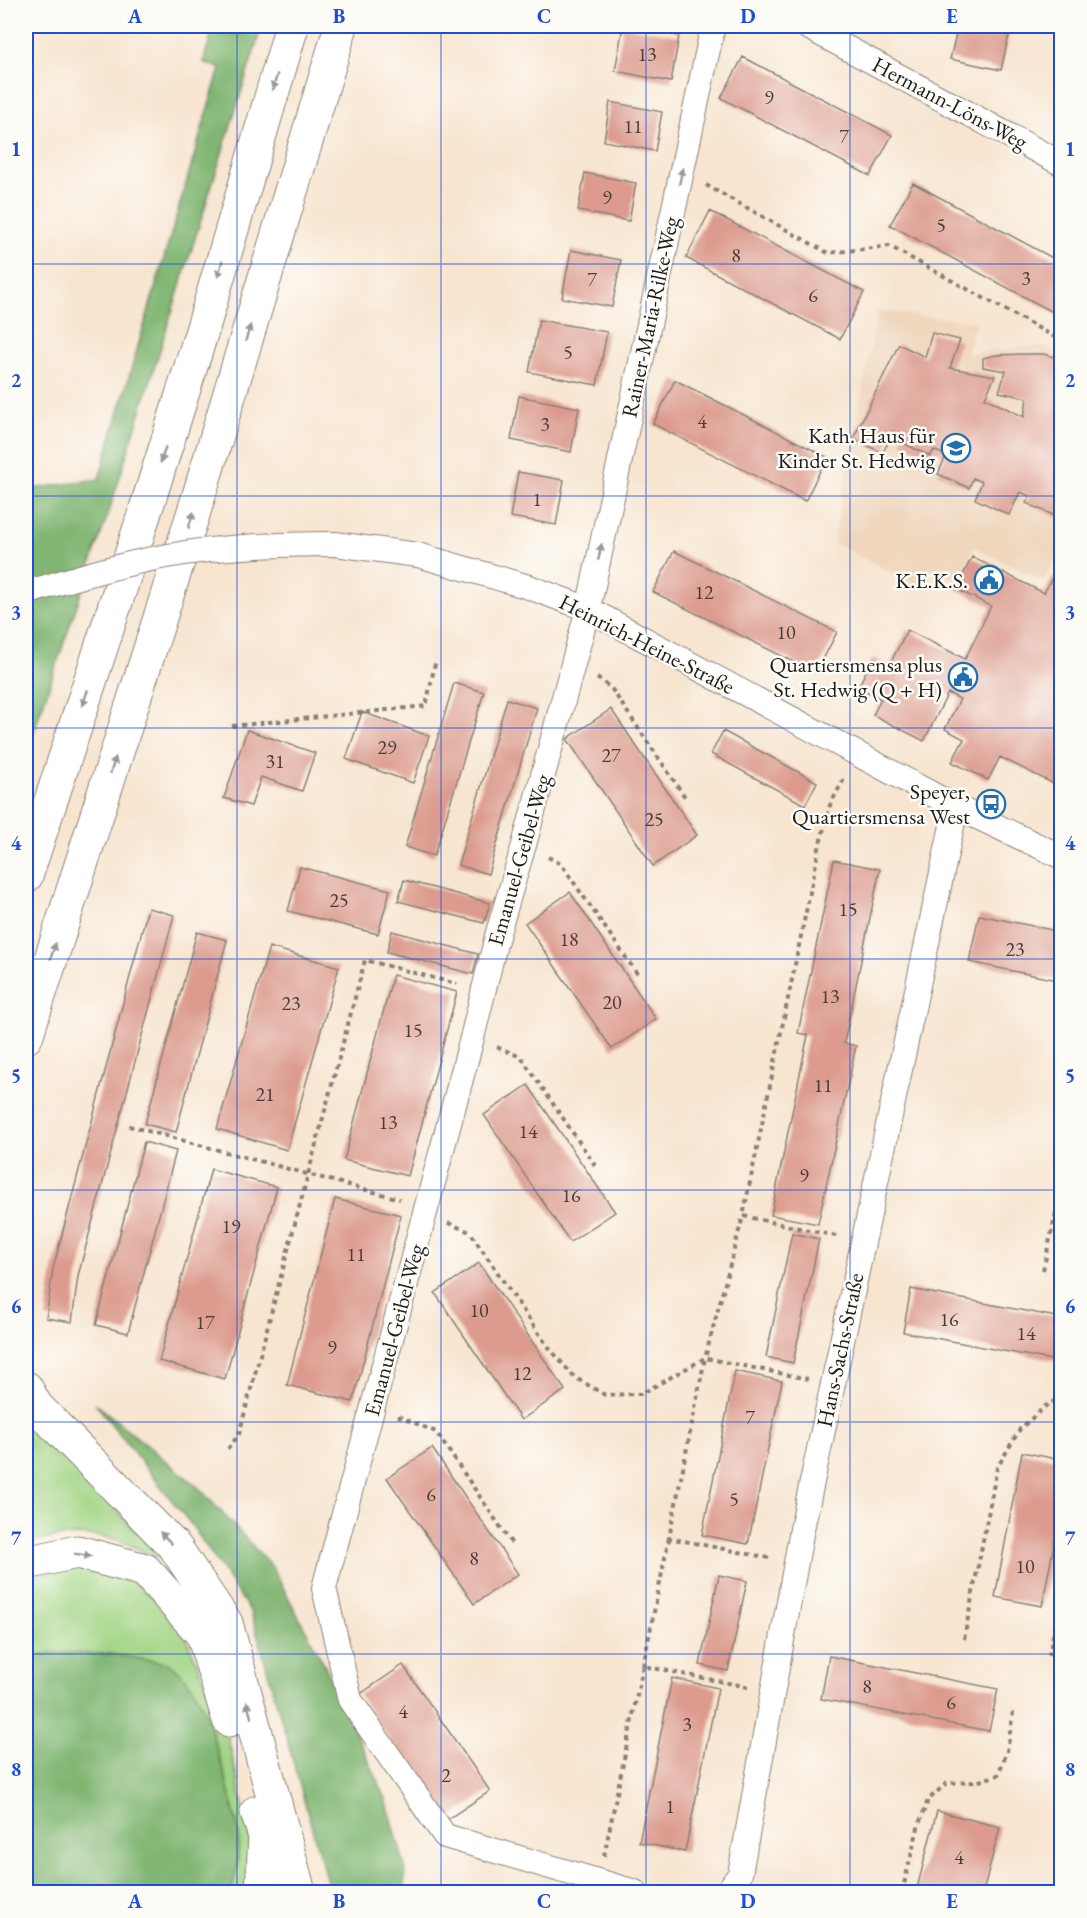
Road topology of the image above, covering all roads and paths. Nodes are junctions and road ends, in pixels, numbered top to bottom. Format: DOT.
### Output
graph roads {
  1 [pos="292,26"];
  2 [pos="340,26"];
  3 [pos="713,26"];
  4 [pos="807,26"];
  5 [pos="1062,164"];
  6 [pos="682,171"];
  7 [pos="1062,341"];
  8 [pos="26,593"];
  9 [pos="588,609"];
  10 [pos="436,659"];
  11 [pos="574,660"];
  12 [pos="232,726"];
  13 [pos="856,754"];
  14 [pos="687,800"];
  15 [pos="956,807"];
  16 [pos="524,845"];
  17 [pos="1062,857"];
  18 [pos="26,876"];
  19 [pos="638,975"];
  20 [pos="484,991"];
  21 [pos="26,1037"];
  22 [pos="472,1038"];
  23 [pos="129,1126"];
  24 [pos="597,1168"];
  25 [pos="308,1174"];
  26 [pos="1062,1186"];
  27 [pos="426,1210"];
  28 [pos="743,1216"];
  29 [pos="863,1241"];
  30 [pos="1043,1270"];
  31 [pos="705,1358"];
  32 [pos="833,1384"];
  33 [pos="26,1388"];
  34 [pos="1062,1397"];
  35 [pos="374,1406"];
  36 [pos="228,1449"];
  37 [pos="669,1538"];
  38 [pos="512,1544"];
  39 [pos="26,1563"];
  40 [pos="795,1564"];
  41 [pos="1062,1589"];
  42 [pos="964,1640"];
  43 [pos="1049,1656"];
  44 [pos="643,1666"];
  45 [pos="772,1692"];
  46 [pos="1013,1712"];
  47 [pos="599,1882"];
  48 [pos="262,1893"];
  49 [pos="299,1893"];
  50 [pos="635,1893"];
  51 [pos="727,1893"];
  52 [pos="902,1893"];
  1 -- 18 [label="highway, one-way"];
  21 -- 2 [label="highway, one-way"];
  3 -- 6 [label="street, Rainer-Maria-Rilke-Weg"];
  4 -- 5 [label="street, Hermann-Löns-Weg"];
  6 -- 7 [label="path"];
  9 -- 6 [label="street, Rainer-Maria-Rilke-Weg, one-way"];
  8 -- 9 [label="street, Heinrich-Heine-Straße, bridge"];
  9 -- 11 [label="street, Emanuel-Geibel-Weg"];
  9 -- 13 [label="street, Heinrich-Heine-Straße"];
  10 -- 12 [label="path"];
  11 -- 14 [label="path"];
  11 -- 16 [label="street, Emanuel-Geibel-Weg"];
  13 -- 15 [label="street, Heinrich-Heine-Straße"];
  13 -- 28 [label="path"];
  15 -- 17 [label="street, Heinrich-Heine-Straße"];
  15 -- 29 [label="street, Hans-Sachs-Straße"];
  16 -- 19 [label="path"];
  16 -- 20 [label="street, Emanuel-Geibel-Weg"];
  20 -- 22 [label="street, Emanuel-Geibel-Weg"];
  20 -- 25 [label="path"];
  22 -- 24 [label="path"];
  22 -- 27 [label="street, Emanuel-Geibel-Weg"];
  23 -- 25 [label="path"];
  25 -- 27 [label="path"];
  25 -- 36 [label="path"];
  26 -- 30 [label="path"];
  27 -- 31 [label="path"];
  27 -- 35 [label="street, Emanuel-Geibel-Weg"];
  28 -- 29 [label="path"];
  28 -- 31 [label="path"];
  29 -- 32 [label="street, Hans-Sachs-Straße"];
  31 -- 32 [label="path"];
  31 -- 37 [label="path"];
  32 -- 40 [label="street, Hans-Sachs-Straße"];
  49 -- 33 [label="highway, one-way"];
  34 -- 42 [label="path"];
  35 -- 38 [label="path"];
  35 -- 47 [label="street, Emanuel-Geibel-Weg"];
  37 -- 40 [label="path"];
  37 -- 44 [label="path"];
  39 -- 48 [label="highway, one-way"];
  40 -- 45 [label="street, Hans-Sachs-Straße"];
  41 -- 43 [label="path"];
  44 -- 45 [label="path"];
  44 -- 47 [label="path"];
  45 -- 51 [label="street, Hans-Sachs-Straße"];
  46 -- 52 [label="path"];
  47 -- 50 [label="street, Emanuel-Geibel-Weg"];
}
